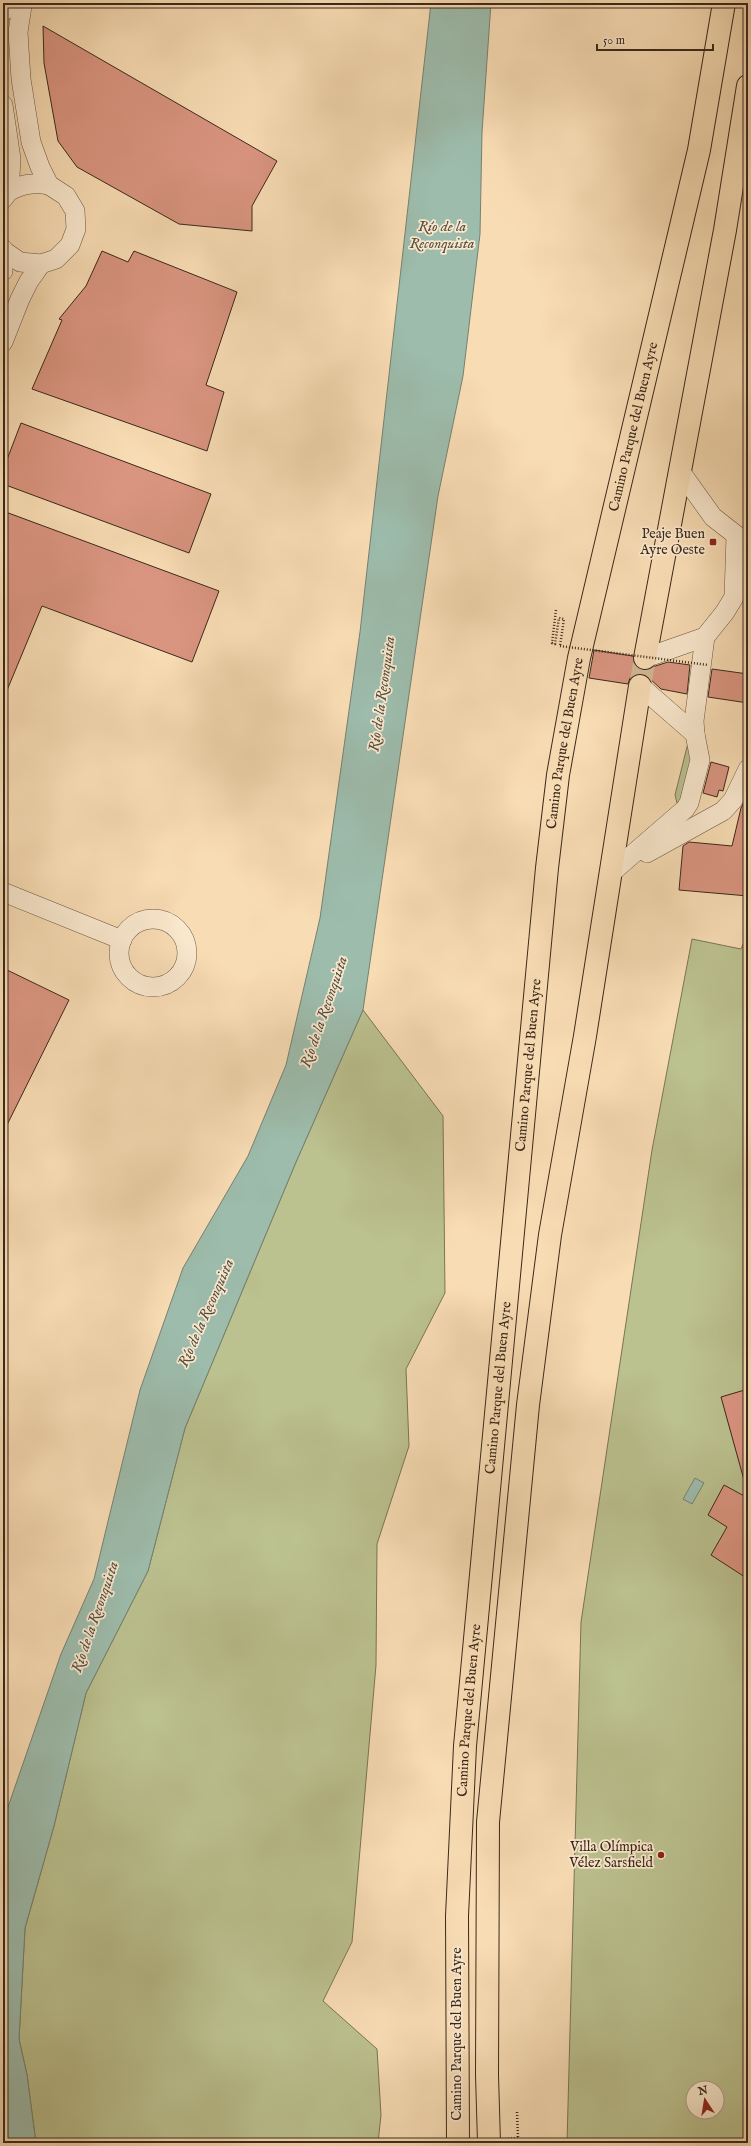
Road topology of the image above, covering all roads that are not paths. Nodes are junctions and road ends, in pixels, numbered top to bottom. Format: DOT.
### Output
graph roads {
  1 [pos="5,3"];
  2 [pos="20,3"];
  3 [pos="724,3"];
  4 [pos="3,12"];
  5 [pos="748,86"];
  6 [pos="4,117"];
  7 [pos="49,185"];
  8 [pos="6,195"];
  9 [pos="4,250"];
  10 [pos="41,264"];
  11 [pos="3,271"];
  12 [pos="3,342"];
  13 [pos="680,471"];
  14 [pos="742,538"];
  15 [pos="705,637"];
  16 [pos="645,658"];
  17 [pos="640,686"];
  18 [pos="695,734"];
  19 [pos="748,769"];
  20 [pos="611,873"];
  21 [pos="3,892"];
  22 [pos="122,940"];
  23 [pos="458,2143"];
  24 [pos="489,2143"];
  1 -- 4 [label="lane"];
  2 -- 7 [label="lane"];
  3 -- 23 [label="highway, Camino Parque del Buen Ayre"];
  5 -- 13 [label="highway"];
  6 -- 8 [label="lane"];
  7 -- 8 [label="lane"];
  7 -- 10 [label="lane"];
  9 -- 10 [label="lane"];
  9 -- 11 [label="lane"];
  10 -- 12 [label="lane"];
  13 -- 14 [label="lane"];
  13 -- 16 [label="highway"];
  14 -- 15 [label="lane"];
  15 -- 16 [label="lane"];
  15 -- 18 [label="lane"];
  17 -- 18 [label="lane"];
  17 -- 20 [label="highway, Camino Parque del Buen Ayre"];
  18 -- 20 [label="lane"];
  19 -- 20 [label="lane"];
  20 -- 24 [label="highway, Camino Parque del Buen Ayre"];
  21 -- 22 [label="lane"];
}
